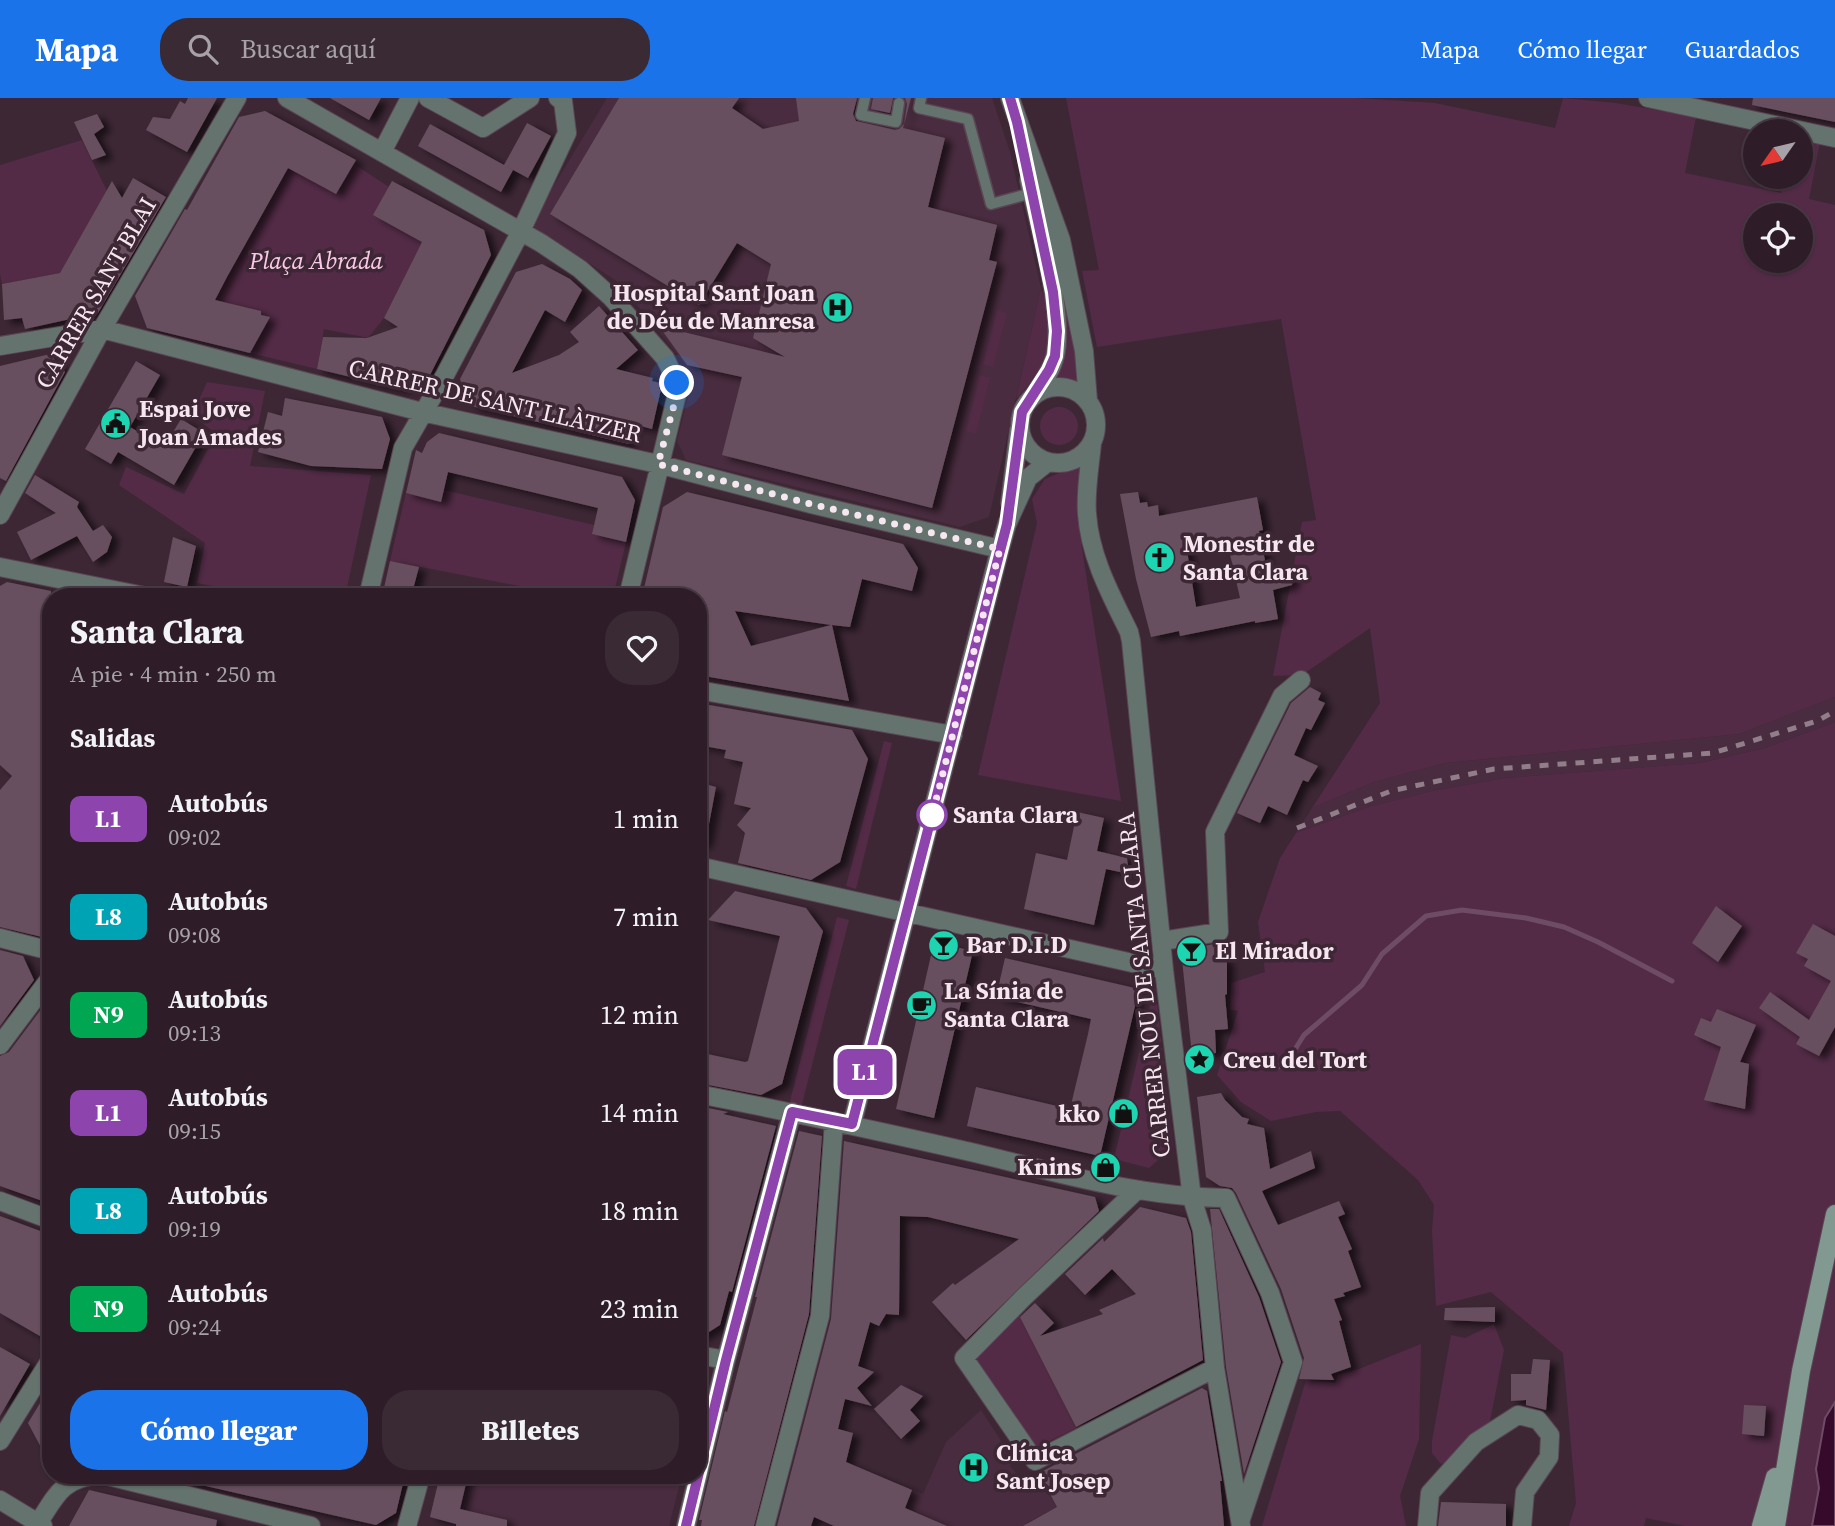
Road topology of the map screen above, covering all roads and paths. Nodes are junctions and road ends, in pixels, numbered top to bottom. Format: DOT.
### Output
graph roads {
  1 [pos="236,98"];
  2 [pos="287,98"];
  3 [pos="410,98"];
  4 [pos="428,98"];
  5 [pos="530,98"];
  6 [pos="865,98"];
  7 [pos="1010,98"];
  8 [pos="1648,98"];
  9 [pos="560,99"];
  10 [pos="900,100"];
  11 [pos="920,103"];
  12 [pos="1017,122"];
  13 [pos="1835,138"];
  14 [pos="382,152"];
  15 [pos="1032,193"];
  16 [pos="1049,208"];
  17 [pos="521,232"];
  18 [pos="102,329"];
  19 [pos="0,346"];
  20 [pos="1034,395"];
  21 [pos="1088,401"];
  22 [pos="422,412"];
  23 [pos="1020,423"];
  24 [pos="1092,443"];
  25 [pos="1048,461"];
  26 [pos="658,464"];
  27 [pos="0,515"];
  28 [pos="1007,524"];
  29 [pos="1000,549"];
  30 [pos="0,568"];
  31 [pos="90,588"];
  32 [pos="370,588"];
  33 [pos="630,588"];
  34 [pos="1301,680"];
  35 [pos="707,692"];
  36 [pos="953,735"];
  37 [pos="707,868"];
  38 [pos="905,914"];
  39 [pos="0,938"];
  40 [pos="1162,940"];
  41 [pos="42,949"];
  42 [pos="1164,970"];
  43 [pos="42,989"];
  44 [pos="0,1045"];
  45 [pos="707,1096"];
  46 [pos="792,1112"];
  47 [pos="843,1123"];
  48 [pos="1136,1191"];
  49 [pos="1192,1198"];
  50 [pos="0,1201"];
  51 [pos="1835,1214"];
  52 [pos="42,1217"];
  53 [pos="707,1357"];
  54 [pos="726,1360"];
  55 [pos="1215,1368"];
  56 [pos="42,1373"];
  57 [pos="1791,1426"];
  58 [pos="707,1439"];
  59 [pos="0,1441"];
  60 [pos="70,1484"];
  61 [pos="141,1484"];
  62 [pos="419,1484"];
  63 [pos="696,1484"];
  64 [pos="0,1500"];
  65 [pos="41,1524"];
  66 [pos="1240,1524"];
  67 [pos="311,1526"];
  68 [pos="407,1526"];
  69 [pos="686,1526"];
  70 [pos="765,1526"];
  71 [pos="1427,1526"];
  72 [pos="1522,1526"];
  73 [pos="1761,1526"];
  74 [pos="1776,1526"];
  1 -- 18 [label="street, CARRER SANT BLAI"];
  2 -- 14 [label="street"];
  3 -- 14 [label="street"];
  4 -- 5 [label="street"];
  6 -- 10 [label="lane"];
  7 -- 12 [label="street"];
  8 -- 13 [label="street"];
  9 -- 17 [label="street"];
  10 -- 11 [label="lane"];
  11 -- 15 [label="lane"];
  12 -- 15 [label="street"];
  12 -- 16 [label="street"];
  14 -- 17 [label="street"];
  15 -- 16 [label="lane"];
  15 -- 20 [label="street"];
  16 -- 21 [label="street"];
  17 -- 22 [label="street"];
  17 -- 26 [label="street"];
  18 -- 19 [label="street"];
  18 -- 22 [label="street, CARRER DE SANT LLÀTZER"];
  18 -- 27 [label="street, CARRER SANT BLAI"];
  20 -- 21 [label="street"];
  20 -- 23 [label="street"];
  21 -- 24 [label="street"];
  22 -- 26 [label="street, CARRER DE SANT LLÀTZER"];
  22 -- 32 [label="street"];
  23 -- 25 [label="street"];
  23 -- 28 [label="street"];
  24 -- 25 [label="street"];
  24 -- 40 [label="street, CARRER NOU DE SANTA CLARA"];
  25 -- 28 [label="street"];
  26 -- 29 [label="street, CARRER DE SANT LLÀTZER"];
  26 -- 33 [label="street"];
  28 -- 29 [label="street"];
  29 -- 36 [label="street"];
  30 -- 31 [label="street"];
  34 -- 40 [label="street"];
  35 -- 36 [label="street"];
  36 -- 38 [label="street"];
  37 -- 38 [label="street"];
  38 -- 42 [label="street"];
  38 -- 47 [label="street"];
  39 -- 41 [label="street"];
  40 -- 42 [label="street, CARRER NOU DE SANTA CLARA"];
  42 -- 49 [label="street, CARRER NOU DE SANTA CLARA"];
  43 -- 44 [label="street"];
  45 -- 46 [label="street"];
  46 -- 47 [label="street"];
  46 -- 54 [label="street"];
  47 -- 48 [label="street"];
  47 -- 70 [label="street"];
  48 -- 49 [label="street"];
  48 -- 55 [label="street"];
  49 -- 55 [label="street, CARRER NOU DE SANTA CLARA"];
  49 -- 66 [label="street"];
  50 -- 52 [label="street"];
  51 -- 57 [label="main road"];
  53 -- 54 [label="street"];
  54 -- 58 [label="street"];
  55 -- 66 [label="street, CARRER NOU DE SANTA CLARA"];
  56 -- 59 [label="street"];
  57 -- 73 [label="main road"];
  57 -- 74 [label="main road"];
  60 -- 65 [label="street"];
  61 -- 67 [label="street"];
  62 -- 68 [label="street"];
  63 -- 69 [label="street"];
  64 -- 65 [label="street"];
  71 -- 72 [label="street"];
}
